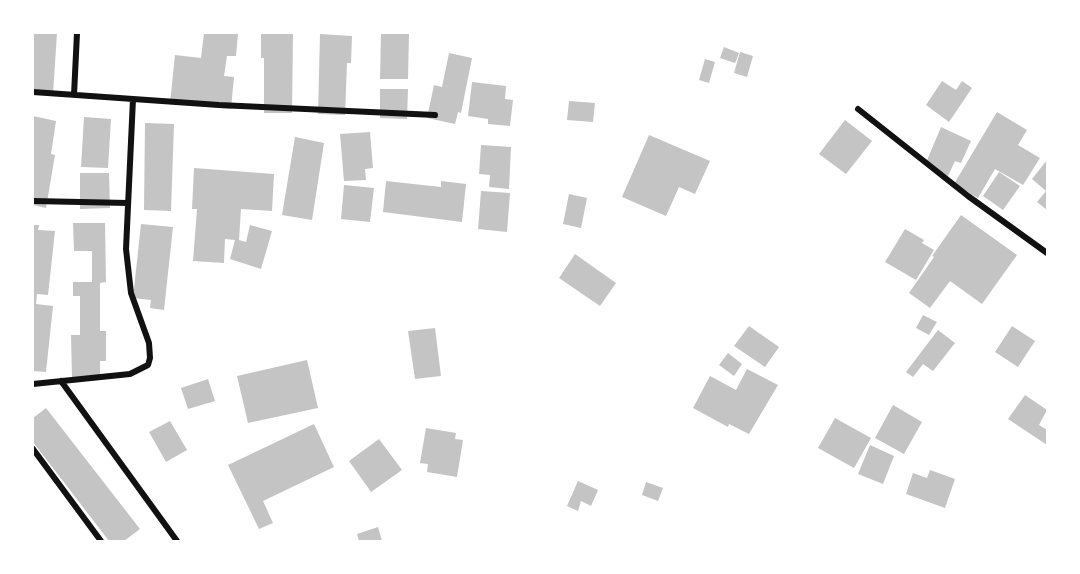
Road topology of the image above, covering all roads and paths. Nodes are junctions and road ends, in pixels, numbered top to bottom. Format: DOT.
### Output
graph roads {
  1 [pos="77,33"];
  2 [pos="33,92"];
  3 [pos="74,95"];
  4 [pos="134,99"];
  5 [pos="858,109"];
  6 [pos="435,115"];
  7 [pos="33,201"];
  8 [pos="128,203"];
  9 [pos="1047,254"];
  10 [pos="61,381"];
  11 [pos="33,384"];
  12 [pos="33,449"];
  13 [pos="101,541"];
  14 [pos="177,541"];
  1 -- 3 [label="street"];
  2 -- 3 [label="street"];
  3 -- 4 [label="street"];
  4 -- 6 [label="street"];
  4 -- 8 [label="street"];
  5 -- 9 [label="street"];
  7 -- 8 [label="street"];
  8 -- 10 [label="street"];
  10 -- 11 [label="street"];
  10 -- 14 [label="street"];
  12 -- 13 [label="street"];
}
